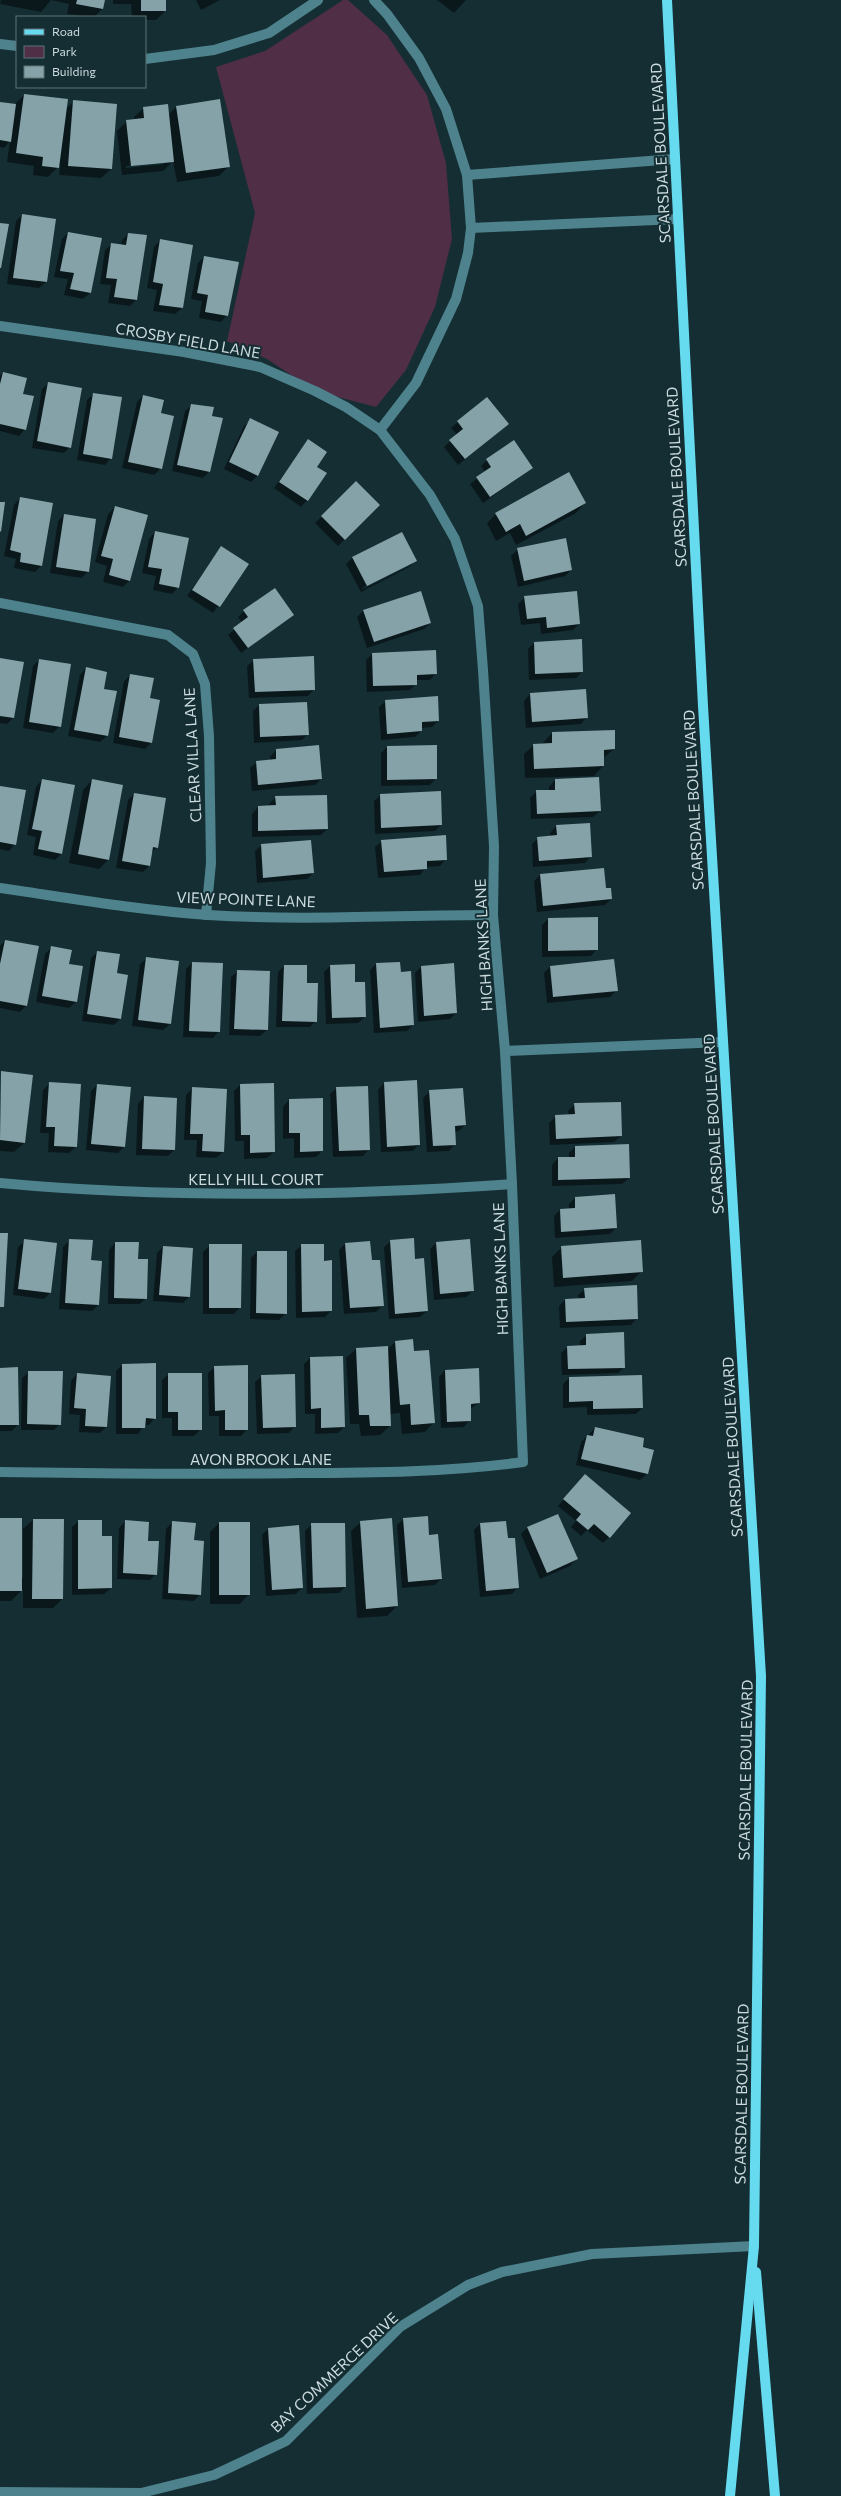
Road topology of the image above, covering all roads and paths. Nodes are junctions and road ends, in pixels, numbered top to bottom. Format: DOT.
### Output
graph roads {
  1 [pos="318,0"];
  2 [pos="374,0"];
  3 [pos="667,0"];
  4 [pos="0,44"];
  5 [pos="16,46"];
  6 [pos="146,59"];
  7 [pos="675,159"];
  8 [pos="467,175"];
  9 [pos="678,219"];
  10 [pos="471,228"];
  11 [pos="0,326"];
  12 [pos="380,430"];
  13 [pos="0,603"];
  14 [pos="0,888"];
  15 [pos="206,915"];
  16 [pos="493,915"];
  17 [pos="723,1042"];
  18 [pos="505,1051"];
  19 [pos="0,1183"];
  20 [pos="512,1184"];
  21 [pos="523,1462"];
  22 [pos="0,1472"];
  23 [pos="754,2246"];
  24 [pos="0,2492"];
  25 [pos="730,2496"];
  26 [pos="774,2496"];
  1 -- 6 [label="street"];
  2 -- 8 [label="street"];
  3 -- 7 [label="main road, SCARSDALE BOULEVARD"];
  4 -- 5 [label="street"];
  7 -- 8 [label="street"];
  7 -- 9 [label="main road, SCARSDALE BOULEVARD"];
  8 -- 10 [label="street"];
  9 -- 10 [label="street"];
  9 -- 17 [label="main road, SCARSDALE BOULEVARD"];
  10 -- 12 [label="street"];
  11 -- 12 [label="street, CROSBY FIELD LANE"];
  12 -- 16 [label="street, HIGH BANKS LANE"];
  13 -- 15 [label="street, CLEAR VILLA LANE"];
  14 -- 15 [label="street, VIEW POINTE LANE"];
  15 -- 16 [label="street, VIEW POINTE LANE"];
  16 -- 18 [label="street, HIGH BANKS LANE"];
  17 -- 18 [label="street"];
  17 -- 23 [label="main road, SCARSDALE BOULEVARD"];
  18 -- 20 [label="street, HIGH BANKS LANE"];
  19 -- 20 [label="street, KELLY HILL COURT"];
  20 -- 21 [label="street, HIGH BANKS LANE"];
  21 -- 22 [label="street, AVON BROOK LANE"];
  23 -- 24 [label="street, BAY COMMERCE DRIVE"];
  23 -- 25 [label="main road, SCARSDALE BOULEVARD"];
  23 -- 26 [label="main road, SCARSDALE BOULEVARD"];
}
